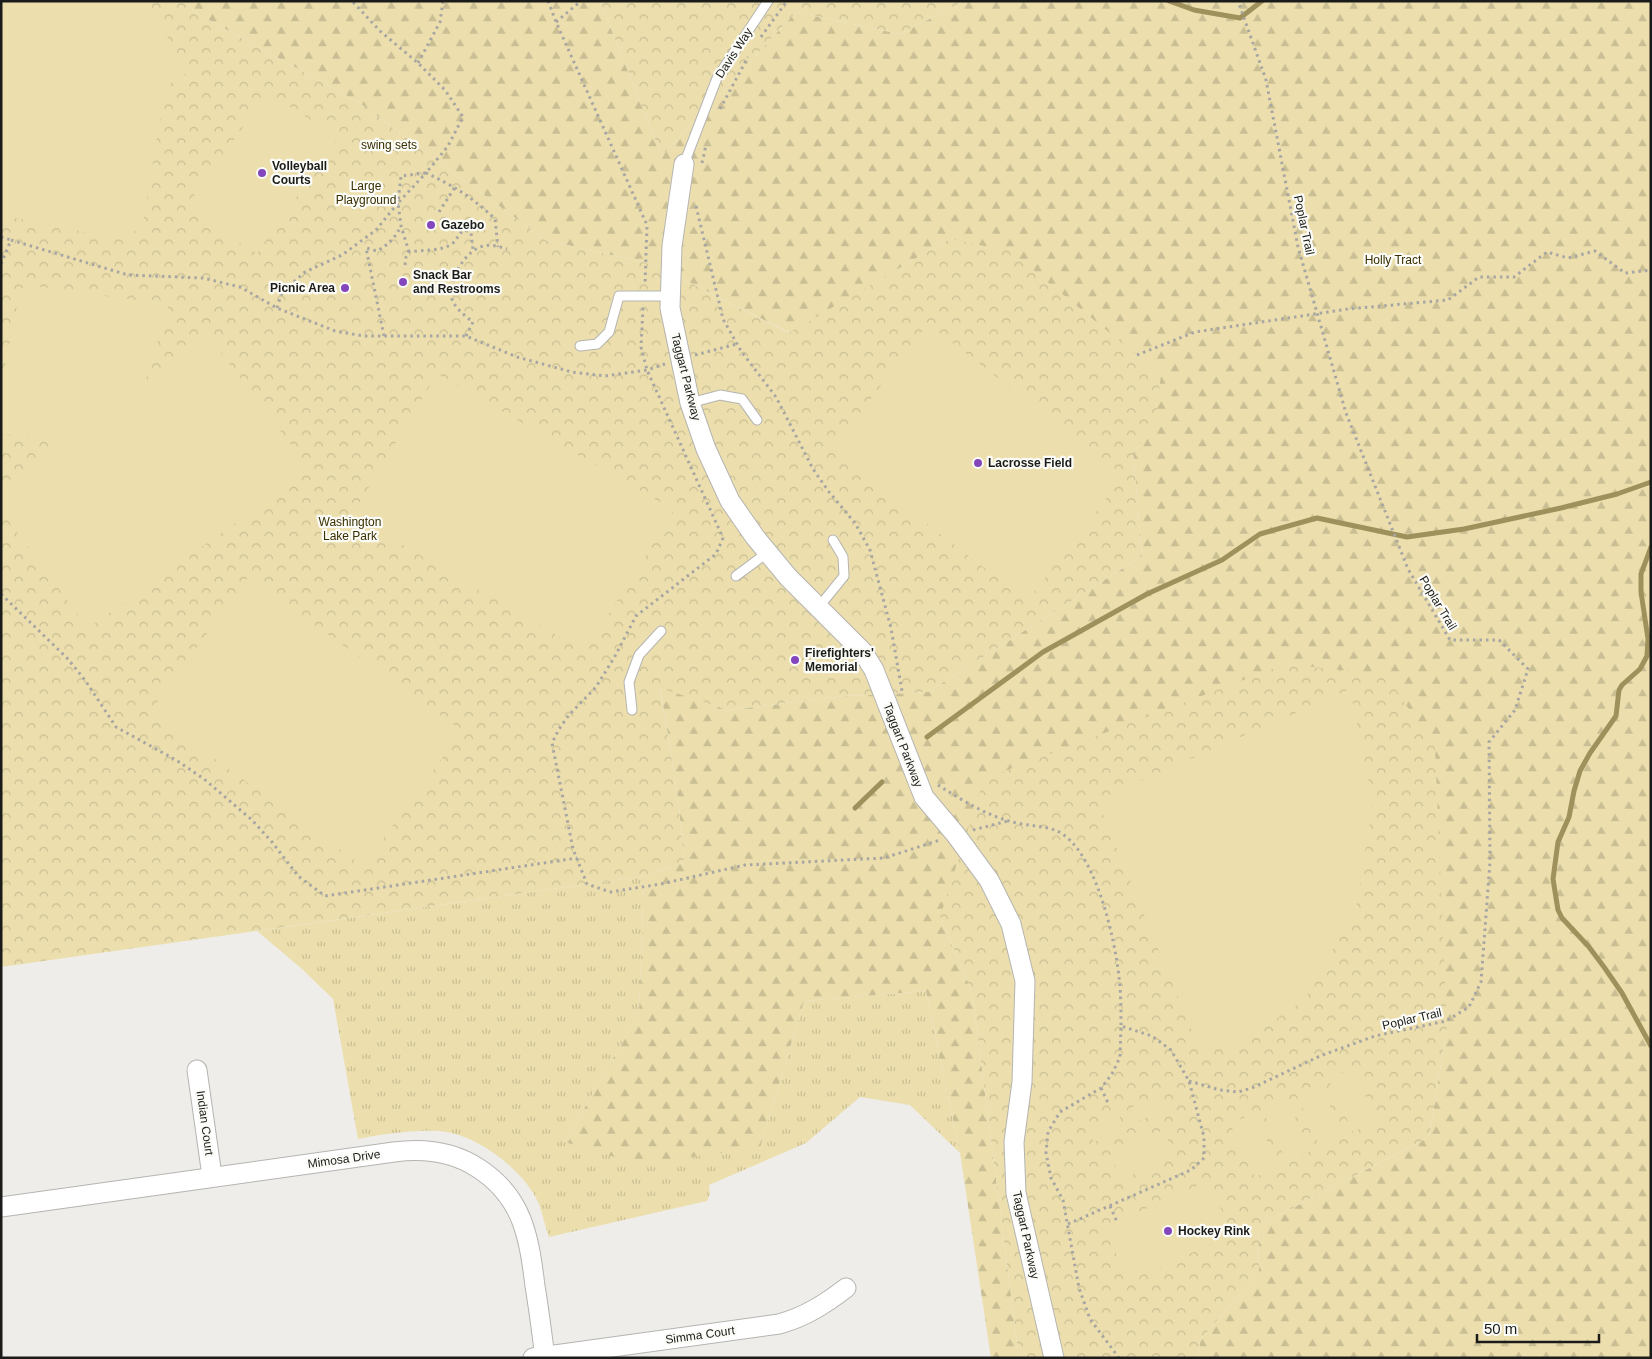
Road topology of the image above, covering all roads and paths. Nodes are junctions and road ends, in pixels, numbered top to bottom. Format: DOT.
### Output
graph roads {
  1 [pos="352,1"];
  2 [pos="443,1"];
  3 [pos="548,1"];
  4 [pos="581,1"];
  5 [pos="768,1"];
  6 [pos="787,1"];
  7 [pos="1238,1"];
  8 [pos="556,22"];
  9 [pos="757,43"];
  10 [pos="751,51"];
  11 [pos="418,63"];
  12 [pos="718,112"];
  13 [pos="707,138"];
  14 [pos="693,164"];
  15 [pos="426,173"];
  16 [pos="455,187"];
  17 [pos="695,200"];
  18 [pos="398,204"];
  19 [pos="439,212"];
  20 [pos="401,226"];
  21 [pos="1,237"];
  22 [pos="10,240"];
  23 [pos="364,240"];
  24 [pos="498,247"];
  25 [pos="366,248"];
  26 [pos="507,249"];
  27 [pos="473,250"];
  28 [pos="409,252"];
  29 [pos="1,264"];
  30 [pos="406,265"];
  31 [pos="1651,270"];
  32 [pos="644,296"];
  33 [pos="671,296"];
  34 [pos="277,308"];
  35 [pos="1317,314"];
  36 [pos="384,336"];
  37 [pos="466,336"];
  38 [pos="580,346"];
  39 [pos="1137,355"];
  40 [pos="647,370"];
  41 [pos="690,403"];
  42 [pos="757,420"];
  43 [pos="833,540"];
  44 [pos="767,553"];
  45 [pos="736,576"];
  46 [pos="1,594"];
  47 [pos="818,608"];
  48 [pos="661,631"];
  49 [pos="904,697"];
  50 [pos="632,710"];
  51 [pos="936,784"];
  52 [pos="1008,821"];
  53 [pos="968,831"];
  54 [pos="945,838"];
  55 [pos="577,858"];
  56 [pos="1121,1026"];
  57 [pos="197,1070"];
  58 [pos="1189,1081"];
  59 [pos="1101,1088"];
  60 [pos="1109,1105"];
  61 [pos="212,1176"];
  62 [pos="1110,1206"];
  63 [pos="1,1207"];
  64 [pos="1117,1222"];
  65 [pos="1068,1224"];
  66 [pos="846,1288"];
  67 [pos="541,1357"];
  68 [pos="1117,1357"];
  69 [pos="1054,1358"];
  1 -- 11 [label="path"];
  2 -- 11 [label="path"];
  3 -- 8 [label="path"];
  4 -- 8 [label="path"];
  5 -- 14 [label="lane, Davis Way"];
  6 -- 9 [label="path"];
  7 -- 35 [label="path, Poplar Trail"];
  8 -- 32 [label="path"];
  10 -- 12 [label="path"];
  11 -- 15 [label="path"];
  13 -- 14 [label="path"];
  14 -- 33 [label="street, Taggart Parkway"];
  15 -- 16 [label="path"];
  15 -- 18 [label="path"];
  15 -- 18 [label="path"];
  16 -- 19 [label="path"];
  16 -- 24 [label="path"];
  17 -- 49 [label="path"];
  18 -- 20 [label="path"];
  18 -- 23 [label="path"];
  20 -- 25 [label="path"];
  20 -- 28 [label="path"];
  21 -- 22 [label="path"];
  22 -- 29 [label="path"];
  22 -- 34 [label="path"];
  23 -- 25 [label="path"];
  23 -- 34 [label="path"];
  24 -- 26 [label="path"];
  24 -- 27 [label="path"];
  25 -- 36 [label="path"];
  27 -- 28 [label="path"];
  27 -- 37 [label="path"];
  28 -- 30 [label="path"];
  31 -- 35 [label="path"];
  32 -- 33 [label="lane"];
  32 -- 38 [label="lane"];
  32 -- 40 [label="path"];
  33 -- 41 [label="street, Taggart Parkway"];
  34 -- 36 [label="path"];
  35 -- 39 [label="path"];
  35 -- 58 [label="path, Poplar Trail"];
  36 -- 37 [label="path"];
  37 -- 40 [label="path"];
  40 -- 55 [label="path"];
  41 -- 42 [label="lane"];
  41 -- 44 [label="street, Taggart Parkway"];
  43 -- 47 [label="lane"];
  44 -- 45 [label="lane"];
  44 -- 47 [label="street, Taggart Parkway"];
  46 -- 55 [label="path"];
  47 -- 69 [label="street, Taggart Parkway"];
  48 -- 50 [label="lane"];
  51 -- 52 [label="path"];
  52 -- 53 [label="path"];
  52 -- 56 [label="path"];
  54 -- 55 [label="path"];
  56 -- 58 [label="path"];
  56 -- 59 [label="path"];
  57 -- 61 [label="street, Indian Court"];
  58 -- 62 [label="path"];
  59 -- 60 [label="path"];
  59 -- 65 [label="path"];
  61 -- 63 [label="street, Mimosa Drive"];
  61 -- 67 [label="street, Mimosa Drive"];
  62 -- 64 [label="path"];
  62 -- 65 [label="path"];
  65 -- 68 [label="path"];
  66 -- 67 [label="street, Simma Court"];
}
